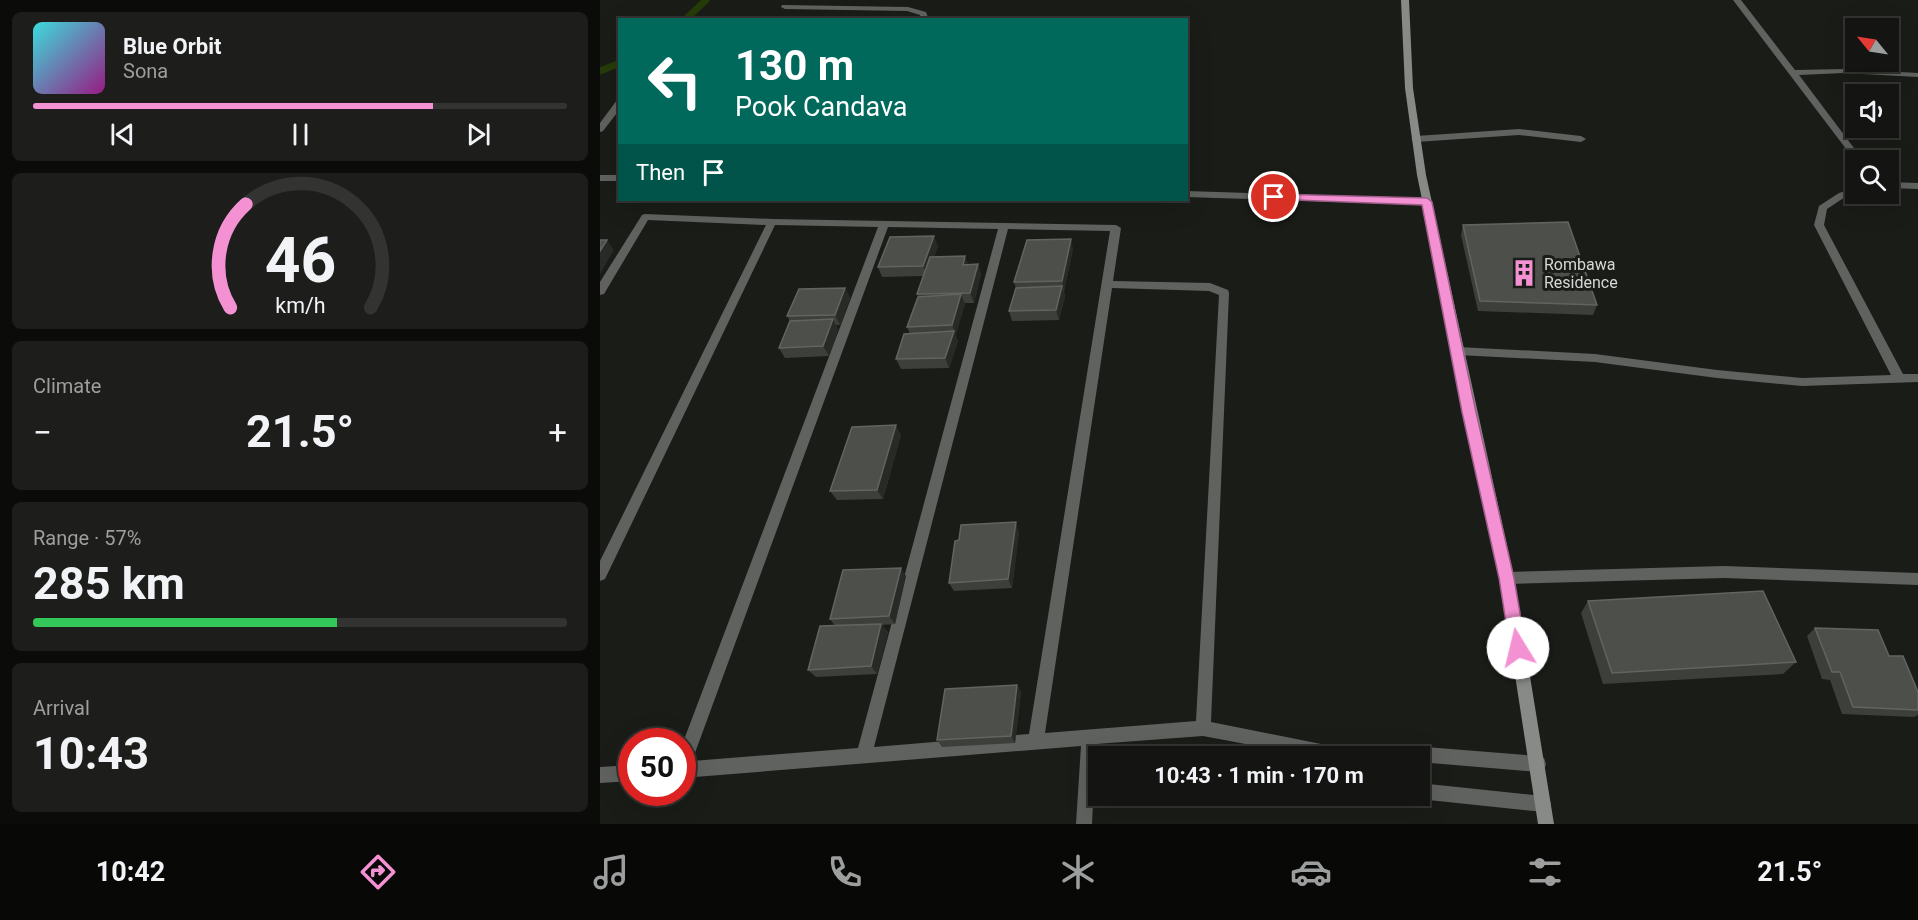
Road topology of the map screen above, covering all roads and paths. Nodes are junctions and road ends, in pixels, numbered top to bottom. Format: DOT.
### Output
graph roads {
  1 [pos="1405,0"];
  2 [pos="1737,0"];
  3 [pos="785,7"];
  4 [pos="924,18"];
  5 [pos="1792,73"];
  6 [pos="1918,75"];
  7 [pos="618,105"];
  8 [pos="600,129"];
  9 [pos="1416,139"];
  10 [pos="1581,139"];
  11 [pos="1851,150"];
  12 [pos="600,178"];
  13 [pos="618,178"];
  14 [pos="1899,185"];
  15 [pos="1918,186"];
  16 [pos="1188,194"];
  17 [pos="1845,194"];
  18 [pos="1427,202"];
  19 [pos="772,222"];
  20 [pos="885,224"];
  21 [pos="1004,226"];
  22 [pos="1106,284"];
  23 [pos="600,291"];
  24 [pos="1458,351"];
  25 [pos="1899,378"];
  26 [pos="1918,378"];
  27 [pos="600,575"];
  28 [pos="1507,578"];
  29 [pos="1918,579"];
  30 [pos="1203,728"];
  31 [pos="696,730"];
  32 [pos="1089,737"];
  33 [pos="1036,742"];
  34 [pos="1299,746"];
  35 [pos="864,755"];
  36 [pos="1430,755"];
  37 [pos="1538,764"];
  38 [pos="696,767"];
  39 [pos="618,774"];
  40 [pos="600,776"];
  41 [pos="1430,792"];
  42 [pos="1543,804"];
  43 [pos="1084,824"];
  44 [pos="1546,824"];
  1 -- 9 [label="main road"];
  2 -- 5 [label="street"];
  3 -- 4 [label="street"];
  5 -- 6 [label="street"];
  5 -- 11 [label="street"];
  7 -- 8 [label="street"];
  9 -- 10 [label="street"];
  9 -- 18 [label="main road"];
  12 -- 13 [label="street"];
  14 -- 15 [label="street"];
  16 -- 18 [label="street"];
  17 -- 25 [label="street"];
  18 -- 24 [label="main road"];
  19 -- 20 [label="street"];
  19 -- 23 [label="street"];
  19 -- 27 [label="street"];
  20 -- 21 [label="street"];
  20 -- 31 [label="street"];
  21 -- 22 [label="street"];
  21 -- 35 [label="street"];
  22 -- 30 [label="street"];
  22 -- 33 [label="street"];
  24 -- 25 [label="street"];
  24 -- 28 [label="main road"];
  25 -- 26 [label="street"];
  28 -- 29 [label="street"];
  28 -- 37 [label="main road"];
  30 -- 32 [label="street"];
  30 -- 34 [label="street"];
  32 -- 33 [label="street"];
  32 -- 43 [label="street"];
  33 -- 35 [label="street"];
  35 -- 38 [label="street"];
  36 -- 37 [label="street"];
  37 -- 42 [label="main road"];
  39 -- 40 [label="street"];
  41 -- 42 [label="street"];
  42 -- 44 [label="main road"];
}
